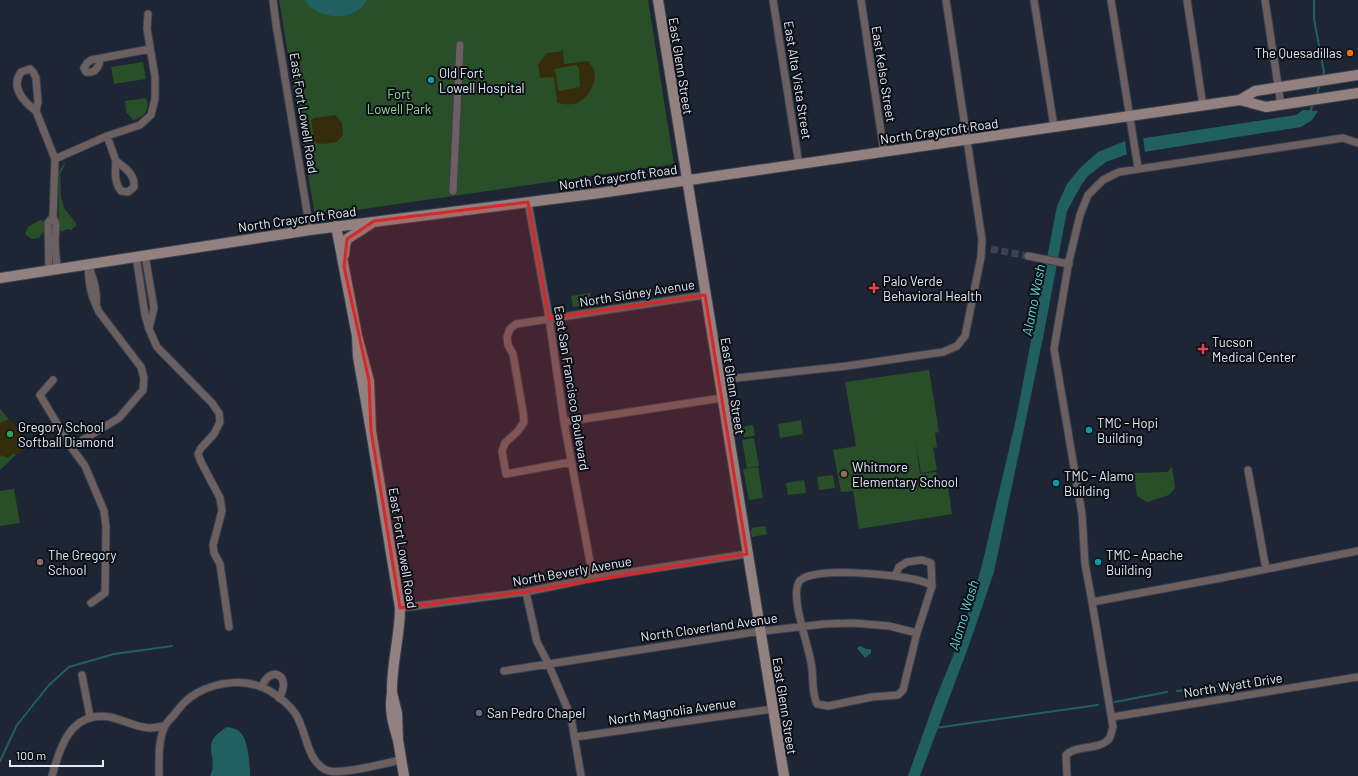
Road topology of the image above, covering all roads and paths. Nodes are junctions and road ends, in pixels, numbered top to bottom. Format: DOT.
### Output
graph roads {
  1 [pos="274,0"];
  2 [pos="658,0"];
  3 [pos="773,0"];
  4 [pos="861,0"];
  5 [pos="946,0"];
  6 [pos="1034,0"];
  7 [pos="1111,0"];
  8 [pos="1187,0"];
  9 [pos="1265,0"];
  10 [pos="148,14"];
  11 [pos="460,45"];
  12 [pos="150,49"];
  13 [pos="101,58"];
  14 [pos="1358,75"];
  15 [pos="1278,87"];
  16 [pos="1358,93"];
  17 [pos="1240,100"];
  18 [pos="1281,105"];
  19 [pos="1203,106"];
  20 [pos="36,111"];
  21 [pos="1130,116"];
  22 [pos="1054,127"];
  23 [pos="107,136"];
  24 [pos="968,140"];
  25 [pos="1358,143"];
  26 [pos="884,152"];
  27 [pos="55,159"];
  28 [pos="116,161"];
  29 [pos="799,165"];
  30 [pos="1138,168"];
  31 [pos="686,181"];
  32 [pos="452,191"];
  33 [pos="528,202"];
  34 [pos="374,221"];
  35 [pos="336,226"];
  36 [pos="310,230"];
  37 [pos="982,246"];
  38 [pos="990,249"];
  39 [pos="141,255"];
  40 [pos="1028,256"];
  41 [pos="1065,263"];
  42 [pos="88,264"];
  43 [pos="344,267"];
  44 [pos="53,270"];
  45 [pos="0,278"];
  46 [pos="705,295"];
  47 [pos="549,318"];
  48 [pos="53,380"];
  49 [pos="719,380"];
  50 [pos="722,398"];
  51 [pos="564,422"];
  52 [pos="71,447"];
  53 [pos="571,462"];
  54 [pos="1248,470"];
  55 [pos="1358,550"];
  56 [pos="747,554"];
  57 [pos="1266,569"];
  58 [pos="895,576"];
  59 [pos="593,578"];
  60 [pos="932,586"];
  61 [pos="526,592"];
  62 [pos="1092,602"];
  63 [pos="91,603"];
  64 [pos="400,608"];
  65 [pos="802,626"];
  66 [pos="229,627"];
  67 [pos="760,631"];
  68 [pos="917,633"];
  69 [pos="548,663"];
  70 [pos="504,671"];
  71 [pos="82,675"];
  72 [pos="1358,677"];
  73 [pos="262,687"];
  74 [pos="279,698"];
  75 [pos="773,709"];
  76 [pos="1112,716"];
  77 [pos="90,717"];
  78 [pos="164,726"];
  79 [pos="575,737"];
  80 [pos="401,760"];
  81 [pos="52,776"];
  82 [pos="159,776"];
  83 [pos="404,776"];
  84 [pos="581,776"];
  85 [pos="784,776"];
  86 [pos="1067,776"];
  1 -- 36 [label="street, East Fort Lowell Road"];
  2 -- 31 [label="main road, East Glenn Street"];
  3 -- 29 [label="street, East Alta Vista Street"];
  4 -- 26 [label="street, East Kelso Street"];
  5 -- 24 [label="street"];
  6 -- 22 [label="street"];
  7 -- 21 [label="street"];
  8 -- 19 [label="street"];
  9 -- 15 [label="street"];
  10 -- 12 [label="street"];
  11 -- 32 [label="street"];
  12 -- 13 [label="street"];
  12 -- 23 [label="street"];
  14 -- 15 [label="main road, North Craycroft Road"];
  15 -- 17 [label="main road, North Craycroft Road"];
  15 -- 18 [label="street"];
  16 -- 18 [label="main road, North Craycroft Road"];
  17 -- 18 [label="main road, North Craycroft Road"];
  17 -- 19 [label="main road, North Craycroft Road"];
  19 -- 21 [label="main road, North Craycroft Road"];
  20 -- 20 [label="street"];
  20 -- 27 [label="street"];
  21 -- 22 [label="main road, North Craycroft Road"];
  21 -- 30 [label="street"];
  22 -- 24 [label="main road, North Craycroft Road"];
  23 -- 27 [label="street"];
  23 -- 28 [label="street"];
  24 -- 26 [label="main road, North Craycroft Road"];
  24 -- 37 [label="street"];
  25 -- 30 [label="street"];
  26 -- 29 [label="main road, North Craycroft Road"];
  27 -- 44 [label="street"];
  29 -- 31 [label="main road, North Craycroft Road"];
  30 -- 41 [label="street"];
  31 -- 33 [label="main road, North Craycroft Road"];
  31 -- 46 [label="main road, East Glenn Street"];
  33 -- 34 [label="main road, North Craycroft Road"];
  33 -- 47 [label="street, East San Francisco Boulevard"];
  34 -- 35 [label="main road, North Craycroft Road"];
  34 -- 43 [label="main road"];
  35 -- 36 [label="main road, North Craycroft Road"];
  35 -- 43 [label="main road, East Fort Lowell Road"];
  36 -- 39 [label="main road, North Craycroft Road"];
  37 -- 38 [label="street"];
  37 -- 49 [label="street"];
  39 -- 42 [label="main road, North Craycroft Road"];
  39 -- 66 [label="street"];
  40 -- 41 [label="street"];
  41 -- 62 [label="street"];
  42 -- 44 [label="main road, North Craycroft Road"];
  42 -- 52 [label="street"];
  43 -- 64 [label="main road, East Fort Lowell Road"];
  44 -- 45 [label="main road, North Craycroft Road"];
  46 -- 47 [label="street, North Sidney Avenue"];
  46 -- 49 [label="main road, East Glenn Street"];
  47 -- 51 [label="street, East San Francisco Boulevard"];
  47 -- 53 [label="street, North Sidney Avenue"];
  48 -- 52 [label="street"];
  49 -- 50 [label="main road, East Glenn Street"];
  50 -- 51 [label="street"];
  50 -- 56 [label="main road, East Glenn Street"];
  51 -- 53 [label="street, East San Francisco Boulevard"];
  52 -- 63 [label="street"];
  53 -- 59 [label="street, East San Francisco Boulevard"];
  54 -- 57 [label="street"];
  55 -- 57 [label="street"];
  56 -- 59 [label="street, North Beverly Avenue"];
  56 -- 67 [label="main road, East Glenn Street"];
  57 -- 62 [label="street"];
  58 -- 60 [label="street"];
  58 -- 60 [label="street"];
  58 -- 65 [label="street"];
  59 -- 61 [label="street, North Beverly Avenue"];
  60 -- 68 [label="street"];
  61 -- 64 [label="street, North Beverly Avenue"];
  61 -- 69 [label="street"];
  62 -- 76 [label="street"];
  64 -- 80 [label="main road, East Fort Lowell Road"];
  65 -- 67 [label="street, North Cloverland Avenue"];
  65 -- 68 [label="street, North Cloverland Avenue"];
  65 -- 68 [label="street"];
  67 -- 69 [label="street, North Cloverland Avenue"];
  67 -- 75 [label="main road, East Glenn Street"];
  69 -- 70 [label="street, North Cloverland Avenue"];
  69 -- 79 [label="street"];
  71 -- 77 [label="street"];
  72 -- 76 [label="street, North Wyatt Drive"];
  73 -- 74 [label="street"];
  73 -- 74 [label="street"];
  73 -- 78 [label="street"];
  74 -- 80 [label="street"];
  75 -- 79 [label="street, North Magnolia Avenue"];
  75 -- 85 [label="main road, East Glenn Street"];
  76 -- 86 [label="street"];
  77 -- 78 [label="street"];
  77 -- 81 [label="street"];
  78 -- 82 [label="street"];
  79 -- 84 [label="street"];
  80 -- 83 [label="main road, East Fort Lowell Road"];
}
